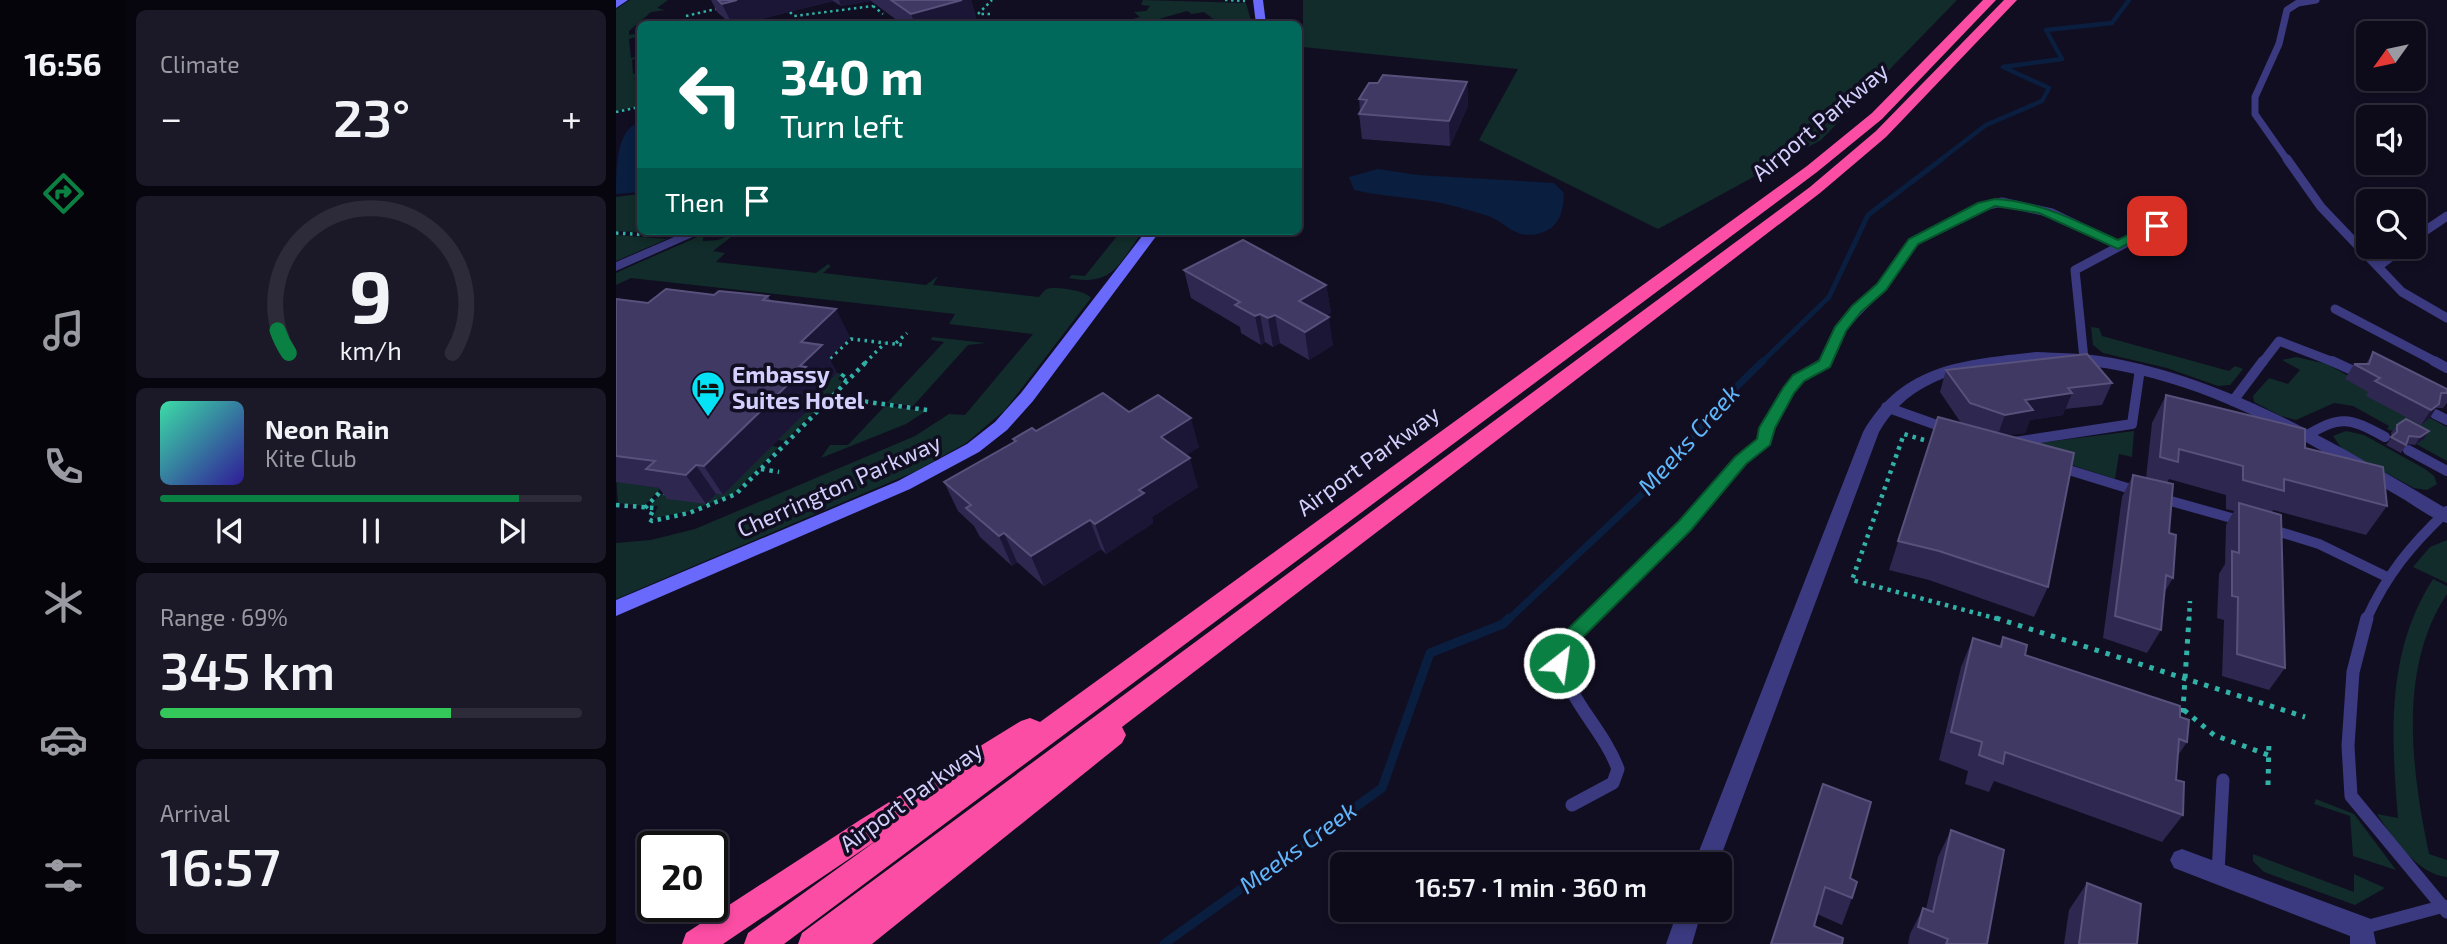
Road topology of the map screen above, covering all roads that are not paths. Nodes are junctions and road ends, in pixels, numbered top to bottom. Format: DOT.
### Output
graph roads {
  1 [pos="623,0"];
  2 [pos="1258,0"];
  3 [pos="1990,0"];
  4 [pos="2011,0"];
  5 [pos="2316,0"];
  6 [pos="616,5"];
  7 [pos="1261,21"];
  8 [pos="2135,215"];
  9 [pos="2447,216"];
  10 [pos="2169,220"];
  11 [pos="2157,226"];
  12 [pos="2426,230"];
  13 [pos="690,235"];
  14 [pos="1150,235"];
  15 [pos="2118,245"];
  16 [pos="2388,259"];
  17 [pos="2379,266"];
  18 [pos="616,267"];
  19 [pos="2335,309"];
  20 [pos="2447,318"];
  21 [pos="2084,359"];
  22 [pos="2447,368"];
  23 [pos="2140,369"];
  24 [pos="2356,372"];
  25 [pos="2233,401"];
  26 [pos="1529,404"];
  27 [pos="1886,407"];
  28 [pos="2435,414"];
  29 [pos="2447,420"];
  30 [pos="1960,433"];
  31 [pos="2305,437"];
  32 [pos="2385,437"];
  33 [pos="2407,450"];
  34 [pos="2021,454"];
  35 [pos="2047,463"];
  36 [pos="2447,471"];
  37 [pos="2446,515"];
  38 [pos="2387,578"];
  39 [pos="616,608"];
  40 [pos="1172,640"];
  41 [pos="2223,780"];
  42 [pos="1572,806"];
  43 [pos="1711,852"];
  44 [pos="2182,859"];
  45 [pos="2218,873"];
  46 [pos="2445,908"];
  47 [pos="1686,922"];
  48 [pos="2362,936"];
  49 [pos="698,944"];
  50 [pos="759,944"];
  51 [pos="813,944"];
  52 [pos="848,944"];
  53 [pos="1679,944"];
  1 -- 6 [label="street"];
  2 -- 7 [label="street"];
  3 -- 40 [label="highway, Airport Parkway"];
  4 -- 26 [label="highway, Airport Parkway"];
  5 -- 17 [label="lane"];
  8 -- 11 [label="lane"];
  9 -- 12 [label="lane"];
  10 -- 11 [label="lane"];
  11 -- 15 [label="lane"];
  13 -- 18 [label="street"];
  14 -- 39 [label="street, Cherrington Parkway"];
  15 -- 21 [label="lane"];
  15 -- 42 [label="lane"];
  16 -- 17 [label="lane"];
  17 -- 20 [label="lane"];
  19 -- 22 [label="lane"];
  21 -- 23 [label="street"];
  21 -- 27 [label="street"];
  23 -- 25 [label="street"];
  23 -- 34 [label="lane"];
  24 -- 25 [label="lane"];
  25 -- 31 [label="street"];
  26 -- 51 [label="highway, Airport Parkway"];
  26 -- 52 [label="highway"];
  27 -- 30 [label="lane"];
  27 -- 43 [label="street"];
  28 -- 29 [label="lane"];
  31 -- 32 [label="lane"];
  31 -- 37 [label="street"];
  33 -- 36 [label="lane"];
  35 -- 38 [label="lane"];
  37 -- 38 [label="lane"];
  38 -- 46 [label="lane"];
  40 -- 49 [label="highway"];
  40 -- 50 [label="highway, Airport Parkway"];
  41 -- 45 [label="lane"];
  44 -- 45 [label="street"];
  45 -- 48 [label="street"];
  46 -- 48 [label="lane"];
  47 -- 53 [label="street"];
}
